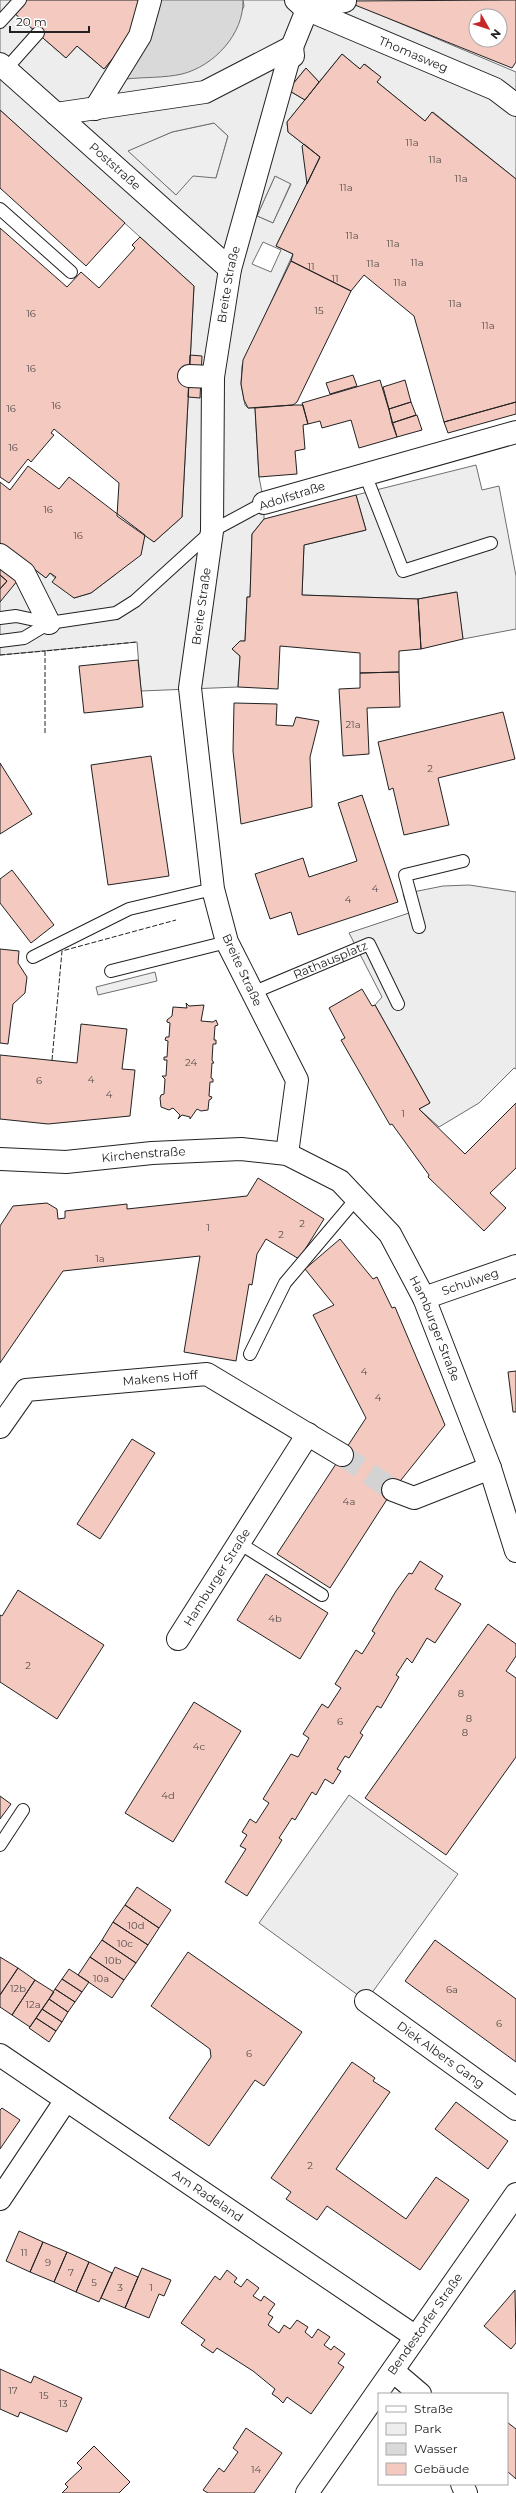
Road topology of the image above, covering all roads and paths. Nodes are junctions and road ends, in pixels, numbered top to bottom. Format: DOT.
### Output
graph roads {
  1 [pos="20,0"];
  2 [pos="150,0"];
  3 [pos="345,1"];
  4 [pos="304,3"];
  5 [pos="0,22"];
  6 [pos="38,33"];
  7 [pos="292,48"];
  8 [pos="3,66"];
  9 [pos="297,78"];
  10 [pos="516,105"];
  11 [pos="95,109"];
  12 [pos="56,114"];
  13 [pos="0,209"];
  14 [pos="230,269"];
  15 [pos="71,272"];
  16 [pos="189,376"];
  17 [pos="213,377"];
  18 [pos="516,432"];
  19 [pos="365,474"];
  20 [pos="264,503"];
  21 [pos="212,531"];
  22 [pos="491,543"];
  23 [pos="0,555"];
  24 [pos="0,618"];
  25 [pos="49,623"];
  26 [pos="0,641"];
  27 [pos="463,861"];
  28 [pos="213,889"];
  29 [pos="419,927"];
  30 [pos="227,942"];
  31 [pos="33,957"];
  32 [pos="111,971"];
  33 [pos="252,993"];
  34 [pos="398,1004"];
  35 [pos="287,1154"];
  36 [pos="0,1159"];
  37 [pos="356,1199"];
  38 [pos="516,1266"];
  39 [pos="424,1298"];
  40 [pos="250,1354"];
  41 [pos="1,1425"];
  42 [pos="308,1434"];
  43 [pos="342,1454"];
  44 [pos="490,1468"];
  45 [pos="393,1490"];
  46 [pos="239,1543"];
  47 [pos="516,1551"];
  48 [pos="322,1595"];
  49 [pos="178,1639"];
  50 [pos="23,1810"];
  51 [pos="0,1845"];
  52 [pos="366,2001"];
  53 [pos="0,2055"];
  54 [pos="66,2100"];
  55 [pos="516,2109"];
  56 [pos="516,2194"];
  57 [pos="0,2198"];
  58 [pos="416,2337"];
  59 [pos="393,2371"];
  60 [pos="419,2393"];
  61 [pos="307,2493"];
  1 -- 5 [label="lane"];
  2 -- 11 [label="street"];
  3 -- 4 [label="street"];
  4 -- 7 [label="street, Breite Straße"];
  4 -- 10 [label="street, Thomasweg"];
  6 -- 8 [label="lane"];
  7 -- 9 [label="street, Breite Straße"];
  7 -- 11 [label="street"];
  7 -- 14 [label="street, Breite Straße"];
  8 -- 12 [label="street, Poststraße"];
  11 -- 12 [label="street"];
  12 -- 14 [label="street, Poststraße"];
  13 -- 15 [label="lane"];
  14 -- 17 [label="street, Breite Straße"];
  16 -- 17 [label="street"];
  17 -- 21 [label="street, Breite Straße"];
  18 -- 19 [label="street, Adolfstraße"];
  19 -- 20 [label="street, Adolfstraße"];
  19 -- 22 [label="lane"];
  20 -- 21 [label="lane, Adolfstraße"];
  21 -- 25 [label="lane, Adolfstraße"];
  21 -- 28 [label="street, Breite Straße"];
  23 -- 25 [label="street"];
  24 -- 25 [label="lane, Adolfstraße"];
  25 -- 26 [label="lane, Adolfstraße"];
  27 -- 29 [label="lane"];
  28 -- 30 [label="street, Breite Straße"];
  28 -- 31 [label="lane"];
  30 -- 32 [label="lane"];
  30 -- 33 [label="street, Breite Straße"];
  33 -- 34 [label="lane, Rathausplatz"];
  33 -- 35 [label="street, Breite Straße"];
  35 -- 36 [label="street, Kirchenstraße"];
  35 -- 37 [label="street, Hamburger Straße"];
  37 -- 39 [label="street, Hamburger Straße"];
  37 -- 40 [label="lane"];
  38 -- 39 [label="street, Schulweg"];
  39 -- 44 [label="street, Hamburger Straße"];
  41 -- 42 [label="street, Makens Hoff"];
  42 -- 43 [label="street, Makens Hoff"];
  42 -- 46 [label="street, Hamburger Straße"];
  44 -- 45 [label="street"];
  44 -- 47 [label="street, Hamburger Straße"];
  46 -- 48 [label="lane"];
  46 -- 49 [label="street, Hamburger Straße"];
  50 -- 51 [label="lane"];
  52 -- 55 [label="street, Diek Albers Gang"];
  53 -- 54 [label="street, Am Radeland"];
  54 -- 57 [label="street"];
  54 -- 58 [label="street, Am Radeland"];
  56 -- 58 [label="street, Bendestorfer Straße"];
  58 -- 59 [label="street, Bendestorfer Straße"];
  59 -- 60 [label="street"];
  59 -- 61 [label="street, Bendestorfer Straße"];
}
